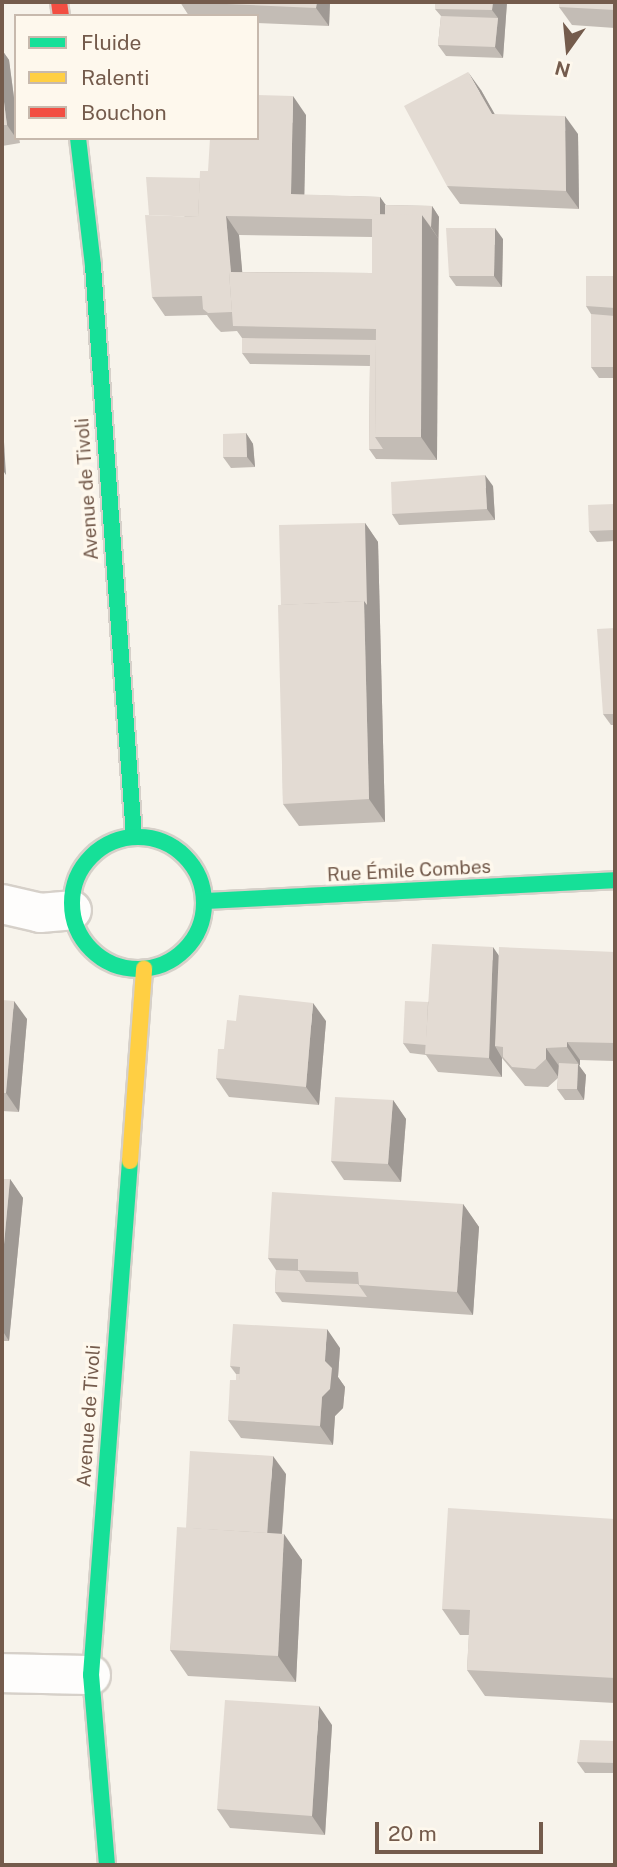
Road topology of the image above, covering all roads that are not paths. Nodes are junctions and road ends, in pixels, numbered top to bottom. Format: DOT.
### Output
graph roads {
  1 [pos="78,140"];
  2 [pos="134,837"];
  3 [pos="615,880"];
  4 [pos="204,901"];
  5 [pos="2,904"];
  6 [pos="72,911"];
  7 [pos="144,970"];
  8 [pos="2,1673"];
  9 [pos="91,1675"];
  10 [pos="107,1865"];
  1 -- 2 [label="street, Avenue de Tivoli"];
  2 -- 4 [label="street"];
  2 -- 6 [label="street"];
  3 -- 4 [label="street, Rue Émile Combes"];
  4 -- 7 [label="street"];
  5 -- 6 [label="street"];
  6 -- 7 [label="street"];
  7 -- 9 [label="street, Avenue de Tivoli"];
  8 -- 9 [label="street"];
  9 -- 10 [label="street, Avenue de Tivoli"];
}
